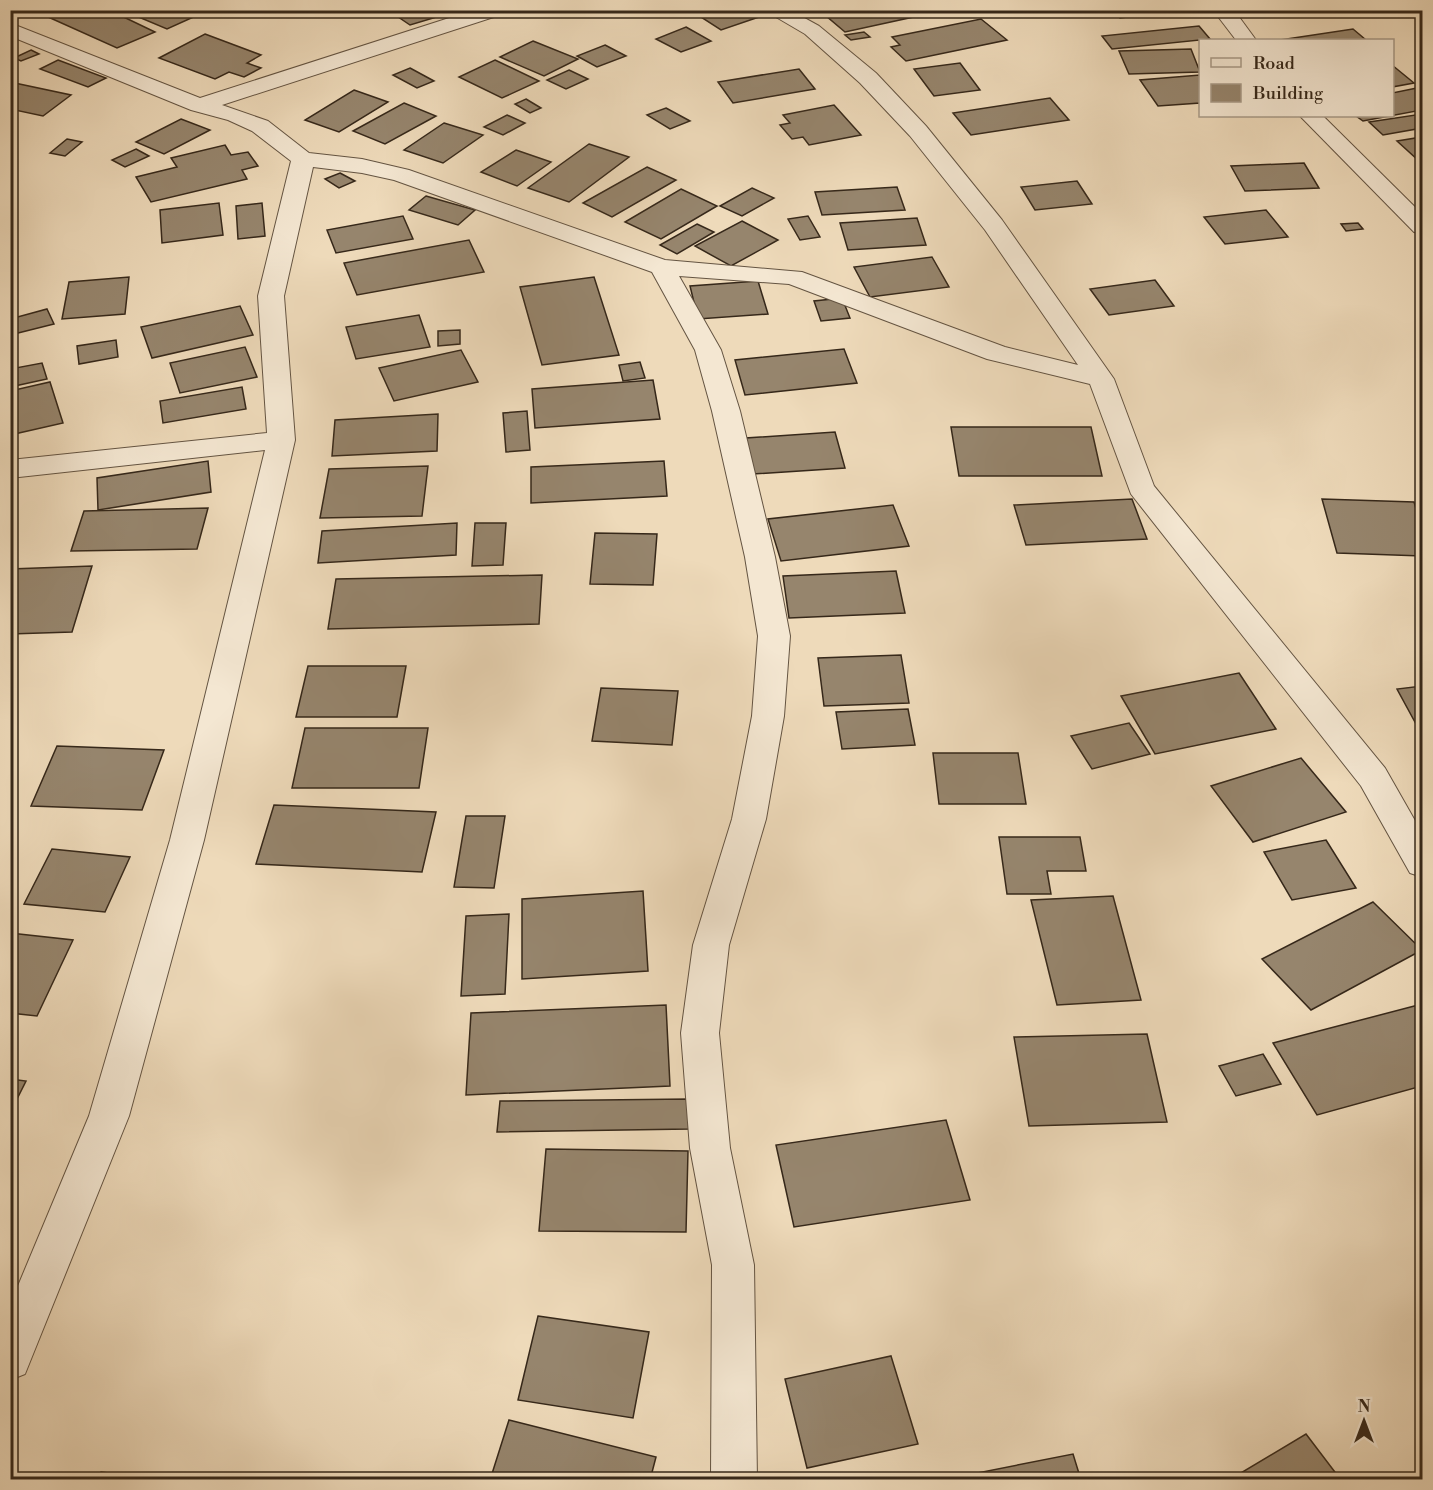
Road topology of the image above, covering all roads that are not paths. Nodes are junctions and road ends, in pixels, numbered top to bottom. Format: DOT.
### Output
graph roads {
  1 [pos="15,10"];
  2 [pos="496,10"];
  3 [pos="774,10"];
  4 [pos="1223,10"];
  5 [pos="10,13"];
  6 [pos="10,29"];
  7 [pos="1245,39"];
  8 [pos="199,105"];
  9 [pos="1312,117"];
  10 [pos="303,159"];
  11 [pos="1422,227"];
  12 [pos="662,267"];
  13 [pos="1101,379"];
  14 [pos="281,440"];
  15 [pos="10,469"];
  16 [pos="1422,863"];
  17 [pos="10,1359"];
  18 [pos="734,1479"];
  1 -- 5 [label="street"];
  2 -- 8 [label="street"];
  3 -- 13 [label="street"];
  4 -- 7 [label="street"];
  6 -- 8 [label="street"];
  8 -- 10 [label="street"];
  9 -- 11 [label="street"];
  10 -- 12 [label="street"];
  10 -- 14 [label="street"];
  12 -- 13 [label="street"];
  12 -- 18 [label="street"];
  13 -- 16 [label="street"];
  14 -- 15 [label="street"];
  14 -- 17 [label="street"];
}
